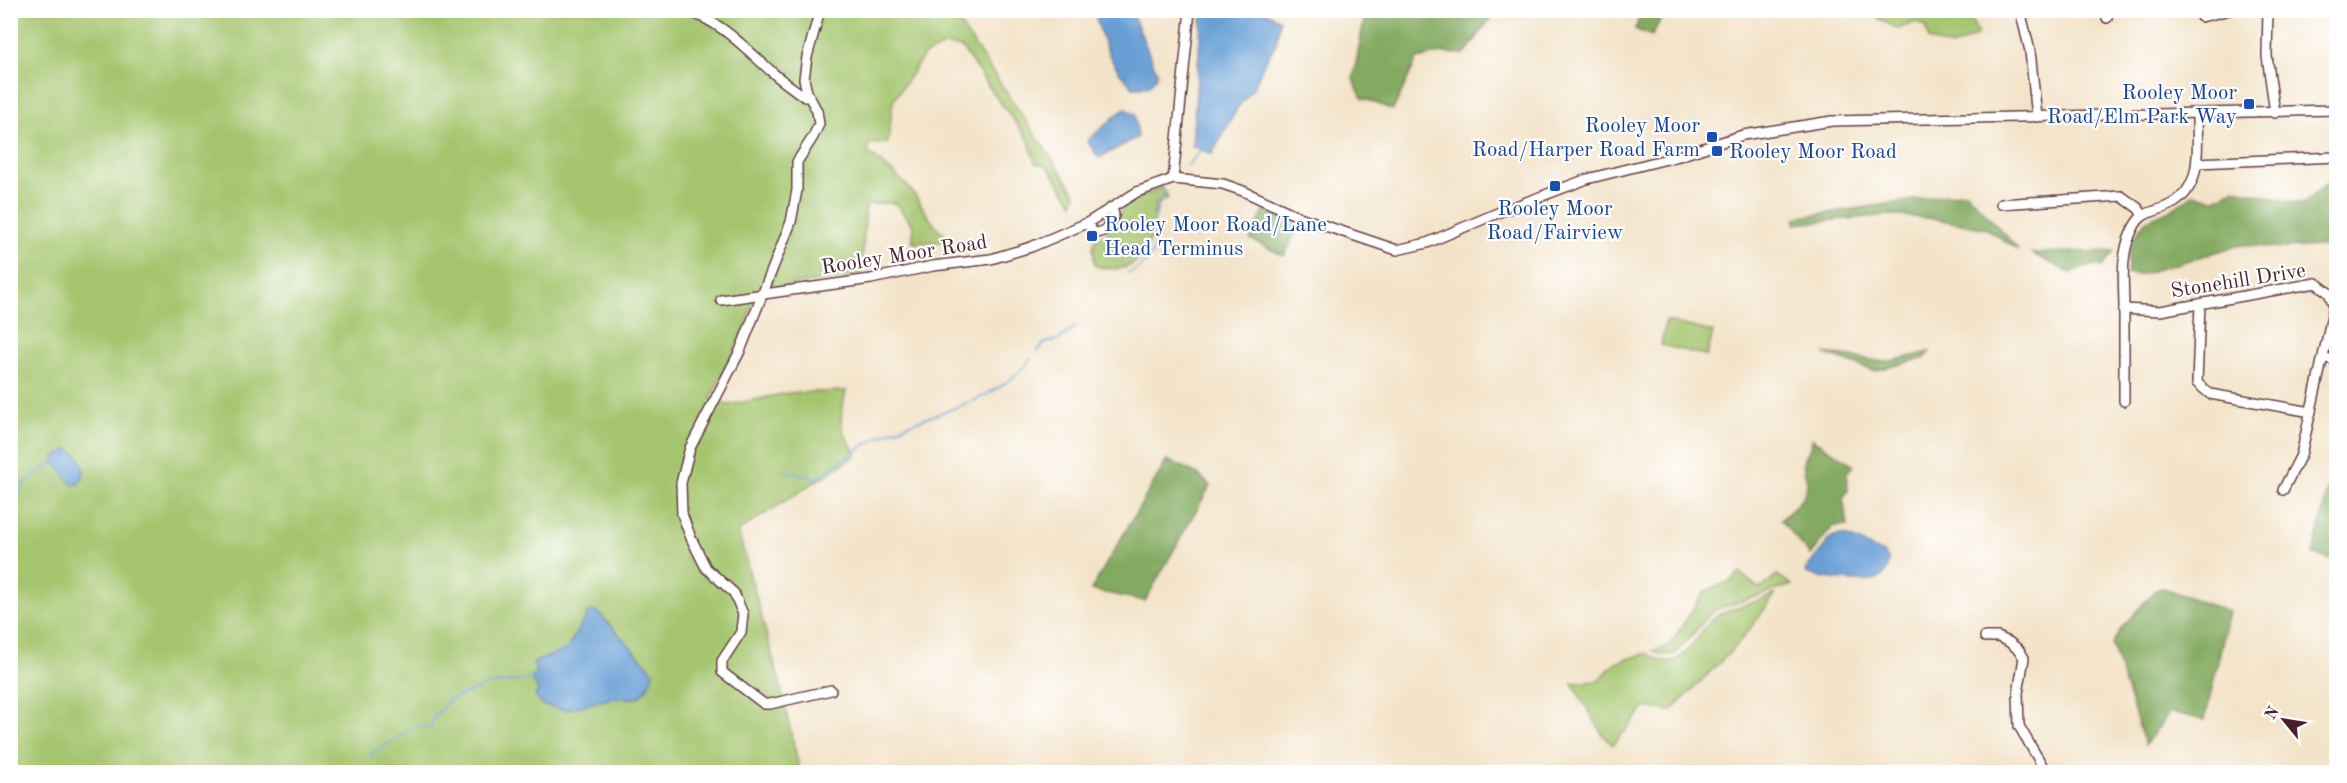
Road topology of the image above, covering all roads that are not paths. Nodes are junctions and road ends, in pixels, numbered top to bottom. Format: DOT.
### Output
graph roads {
  1 [pos="684,10"];
  2 [pos="820,10"];
  3 [pos="1190,10"];
  4 [pos="2020,10"];
  5 [pos="2229,10"];
  6 [pos="2268,10"];
  7 [pos="2201,17"];
  8 [pos="810,97"];
  9 [pos="2337,110"];
  10 [pos="2275,112"];
  11 [pos="2197,114"];
  12 [pos="2037,117"];
  13 [pos="2337,157"];
  14 [pos="2197,163"];
  15 [pos="1173,179"];
  16 [pos="2001,204"];
  17 [pos="1112,207"];
  18 [pos="2142,214"];
  19 [pos="1087,223"];
  20 [pos="761,295"];
  21 [pos="721,300"];
  22 [pos="2199,304"];
  23 [pos="2124,309"];
  24 [pos="2323,357"];
  25 [pos="2337,361"];
  26 [pos="2124,401"];
  27 [pos="2311,412"];
  28 [pos="2283,490"];
  29 [pos="1985,637"];
  30 [pos="831,690"];
  31 [pos="2046,772"];
  1 -- 8 [label="street"];
  2 -- 8 [label="street"];
  3 -- 15 [label="street"];
  4 -- 12 [label="street"];
  5 -- 7 [label="street"];
  6 -- 10 [label="street"];
  8 -- 20 [label="street"];
  9 -- 10 [label="street, Rooley Moor Road"];
  10 -- 11 [label="street, Rooley Moor Road"];
  11 -- 12 [label="street, Rooley Moor Road"];
  11 -- 14 [label="street"];
  12 -- 15 [label="street, Rooley Moor Road"];
  13 -- 14 [label="street"];
  14 -- 18 [label="street"];
  15 -- 17 [label="street, Rooley Moor Road"];
  16 -- 18 [label="street"];
  17 -- 19 [label="street, Rooley Moor Road"];
  17 -- 19 [label="street, Rooley Moor Road"];
  18 -- 23 [label="street"];
  19 -- 20 [label="street, Rooley Moor Road"];
  20 -- 21 [label="street, Rooley Moor Road"];
  20 -- 30 [label="street"];
  22 -- 23 [label="street, Stonehill Drive"];
  22 -- 24 [label="street, Stonehill Drive"];
  22 -- 27 [label="street"];
  23 -- 26 [label="street"];
  24 -- 25 [label="street"];
  24 -- 27 [label="street, Stonehill Drive"];
  27 -- 28 [label="street, Stonehill Drive"];
  29 -- 31 [label="street"];
}
